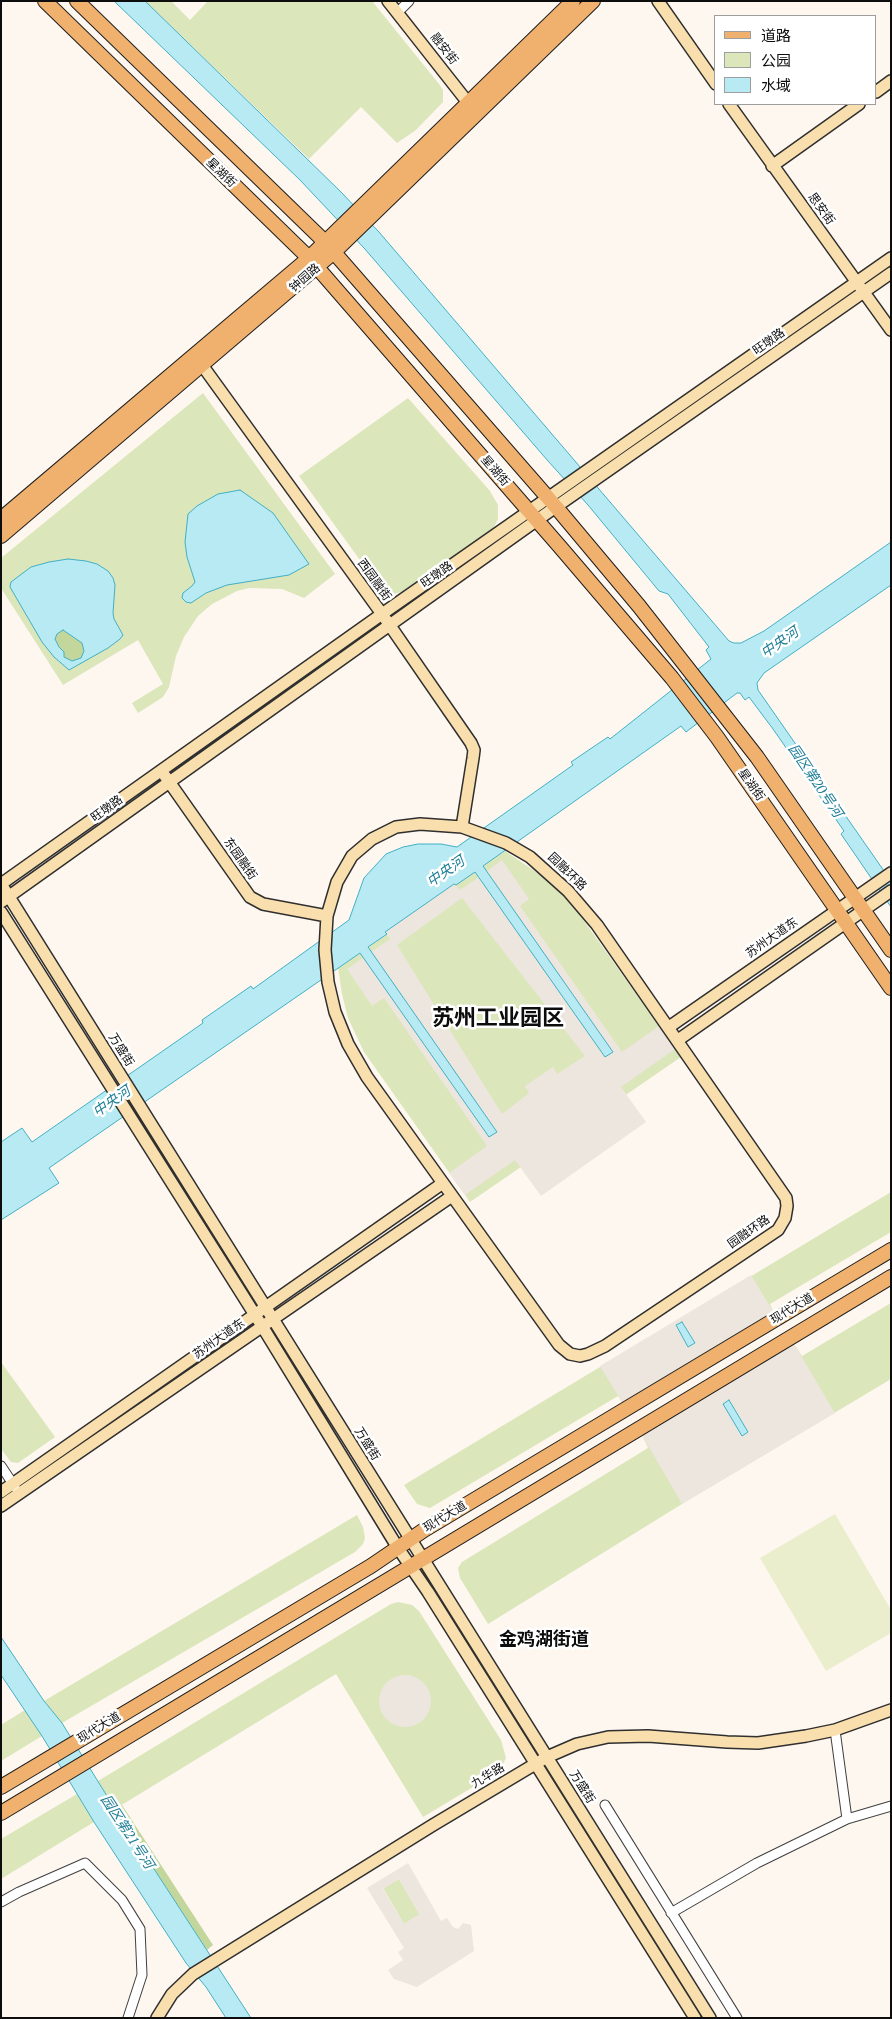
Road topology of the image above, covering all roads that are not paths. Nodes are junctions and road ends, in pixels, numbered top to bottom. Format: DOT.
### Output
graph roads {
  1 [pos="45,1"];
  2 [pos="77,1"];
  3 [pos="388,1"];
  4 [pos="409,1"];
  5 [pos="573,1"];
  6 [pos="593,1"];
  7 [pos="658,1"];
  8 [pos="398,12"];
  9 [pos="714,81"];
  10 [pos="891,81"];
  11 [pos="877,91"];
  12 [pos="468,103"];
  13 [pos="730,105"];
  14 [pos="858,105"];
  15 [pos="477,114"];
  16 [pos="772,166"];
  17 [pos="367,213"];
  18 [pos="330,247"];
  19 [pos="891,258"];
  20 [pos="313,263"];
  21 [pos="891,273"];
  22 [pos="856,282"];
  23 [pos="863,292"];
  24 [pos="891,330"];
  25 [pos="202,365"];
  26 [pos="552,502"];
  27 [pos="534,515"];
  28 [pos="1,519"];
  29 [pos="1,536"];
  30 [pos="382,614"];
  31 [pos="390,625"];
  32 [pos="162,772"];
  33 [pos="169,782"];
  34 [pos="462,827"];
  35 [pos="890,873"];
  36 [pos="1,884"];
  37 [pos="891,891"];
  38 [pos="855,897"];
  39 [pos="5,899"];
  40 [pos="836,910"];
  41 [pos="863,910"];
  42 [pos="1,912"];
  43 [pos="326,920"];
  44 [pos="845,922"];
  45 [pos="891,950"];
  46 [pos="891,988"];
  47 [pos="669,1028"];
  48 [pos="678,1040"];
  49 [pos="444,1183"];
  50 [pos="452,1196"];
  51 [pos="891,1250"];
  52 [pos="891,1277"];
  53 [pos="267,1308"];
  54 [pos="254,1316"];
  55 [pos="273,1319"];
  56 [pos="262,1326"];
  57 [pos="1,1466"];
  58 [pos="13,1484"];
  59 [pos="1,1492"];
  60 [pos="20,1494"];
  61 [pos="1,1506"];
  62 [pos="411,1538"];
  63 [pos="398,1548"];
  64 [pos="424,1559"];
  65 [pos="411,1568"];
  66 [pos="891,1710"];
  67 [pos="835,1730"];
  68 [pos="547,1757"];
  69 [pos="536,1764"];
  70 [pos="1,1787"];
  71 [pos="605,1805"];
  72 [pos="891,1806"];
  73 [pos="1,1813"];
  74 [pos="847,1819"];
  75 [pos="1,1902"];
  76 [pos="671,1913"];
  77 [pos="128,2018"];
  78 [pos="157,2018"];
  79 [pos="695,2018"];
  80 [pos="710,2018"];
  81 [pos="737,2018"];
  1 -- 20 [label="main road, 星湖街"];
  2 -- 18 [label="main road, 星湖街"];
  3 -- 8 [label="main road, 融安街"];
  4 -- 8 [label="street"];
  5 -- 12 [label="main road, 钟园路"];
  6 -- 15 [label="main road, 钟园路"];
  7 -- 9 [label="main road"];
  8 -- 12 [label="main road, 融安街"];
  10 -- 11 [label="main road"];
  12 -- 15 [label="main road, 融安街"];
  12 -- 17 [label="main road, 钟园路"];
  13 -- 16 [label="main road, 思安街"];
  14 -- 16 [label="main road"];
  15 -- 17 [label="main road, 钟园路"];
  16 -- 22 [label="main road, 思安街"];
  17 -- 18 [label="main road, 钟园路"];
  18 -- 20 [label="main road, 钟园路"];
  18 -- 26 [label="main road, 星湖街"];
  19 -- 22 [label="main road, 旺墩路"];
  20 -- 25 [label="main road, 钟园路"];
  20 -- 27 [label="main road, 星湖街"];
  20 -- 28 [label="main road, 钟园路"];
  21 -- 23 [label="main road, 旺墩路"];
  22 -- 23 [label="main road, 思安街"];
  22 -- 26 [label="main road, 旺墩路"];
  23 -- 24 [label="main road, 思安街"];
  23 -- 26 [label="main road, 旺墩路"];
  25 -- 29 [label="main road, 钟园路"];
  25 -- 30 [label="main road, 西园融街"];
  26 -- 27 [label="main road, 旺墩路"];
  26 -- 38 [label="main road, 星湖街"];
  27 -- 30 [label="main road, 旺墩路"];
  27 -- 31 [label="main road, 旺墩路"];
  27 -- 40 [label="main road, 星湖街"];
  30 -- 31 [label="main road, 西园融街"];
  30 -- 32 [label="main road, 旺墩路"];
  31 -- 33 [label="main road, 旺墩路"];
  31 -- 34 [label="main road, 西园融街"];
  32 -- 33 [label="main road, 东园融街"];
  32 -- 36 [label="main road, 旺墩路"];
  33 -- 39 [label="main road, 旺墩路"];
  33 -- 43 [label="main road, 东园融街"];
  34 -- 43 [label="main road, 园融环路"];
  34 -- 47 [label="main road, 园融环路"];
  35 -- 38 [label="main road, 苏州大道东"];
  36 -- 39 [label="main road, 万盛街"];
  37 -- 41 [label="main road"];
  38 -- 40 [label="main road, 苏州大道东"];
  38 -- 41 [label="main road, 星湖街"];
  39 -- 53 [label="main road, 万盛街"];
  40 -- 44 [label="main road, 星湖街"];
  40 -- 47 [label="main road, 苏州大道东"];
  41 -- 44 [label="main road"];
  41 -- 45 [label="main road, 星湖街"];
  42 -- 54 [label="main road"];
  43 -- 49 [label="main road, 园融环路"];
  44 -- 46 [label="main road, 星湖街"];
  44 -- 48 [label="main road"];
  47 -- 48 [label="main road, 园融环路"];
  48 -- 50 [label="main road, 园融环路"];
  49 -- 50 [label="main road, 园融环路"];
  49 -- 53 [label="main road, 苏州大道东"];
  50 -- 55 [label="main road, 苏州大道东"];
  51 -- 62 [label="main road, 现代大道"];
  52 -- 64 [label="main road, 现代大道"];
  53 -- 54 [label="main road, 苏州大道东"];
  53 -- 55 [label="main road, 万盛街"];
  54 -- 56 [label="main road"];
  54 -- 58 [label="main road, 苏州大道东"];
  55 -- 56 [label="main road, 苏州大道东"];
  55 -- 62 [label="main road, 万盛街"];
  56 -- 60 [label="main road, 苏州大道东"];
  56 -- 63 [label="main road"];
  57 -- 58 [label="street"];
  58 -- 59 [label="main road, 苏州大道东"];
  58 -- 60 [label="street"];
  60 -- 61 [label="main road, 苏州大道东"];
  62 -- 63 [label="main road, 现代大道"];
  62 -- 64 [label="main road, 万盛街"];
  63 -- 65 [label="main road"];
  63 -- 70 [label="main road, 现代大道"];
  64 -- 65 [label="main road, 现代大道"];
  64 -- 68 [label="main road, 万盛街"];
  65 -- 69 [label="main road"];
  65 -- 73 [label="main road, 现代大道"];
  66 -- 67 [label="main road, 九华路"];
  67 -- 68 [label="main road, 九华路"];
  67 -- 74 [label="street"];
  68 -- 69 [label="main road, 九华路"];
  68 -- 80 [label="main road, 万盛街"];
  69 -- 78 [label="main road, 九华路"];
  69 -- 79 [label="main road"];
  71 -- 76 [label="street"];
  72 -- 74 [label="street"];
  74 -- 76 [label="street"];
  75 -- 77 [label="street"];
  76 -- 81 [label="street"];
}
